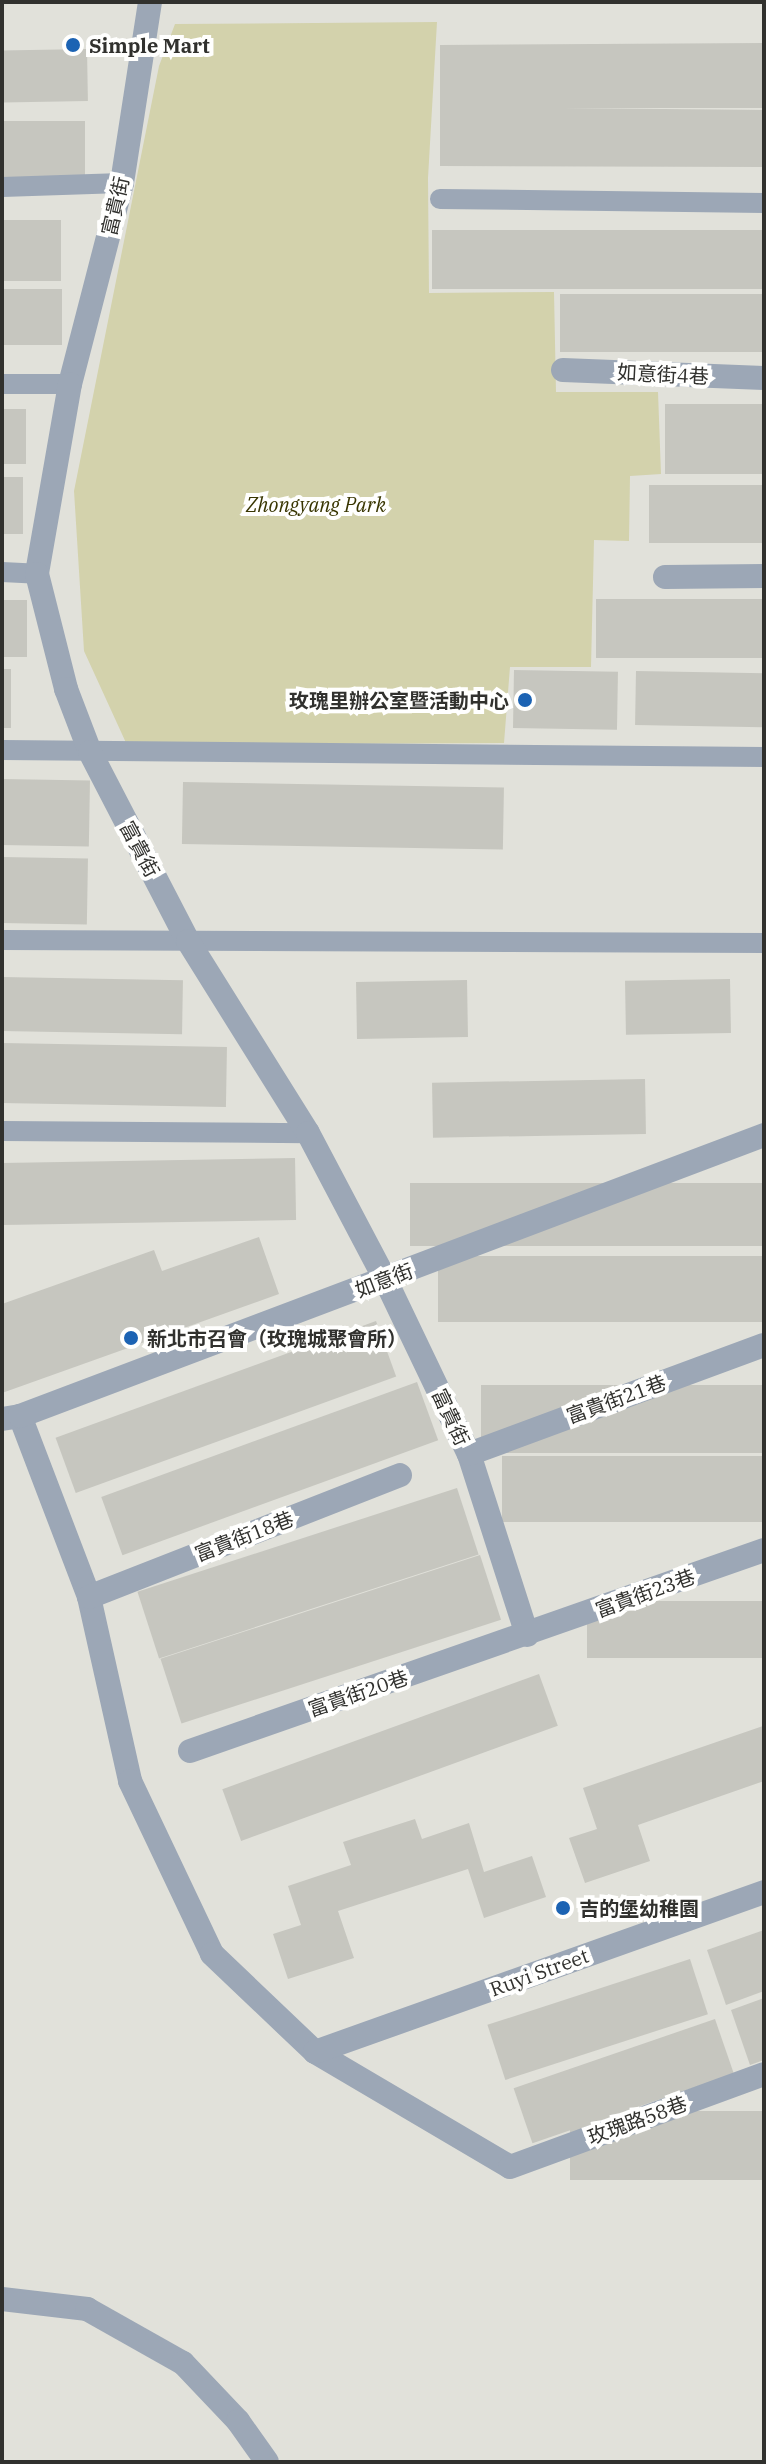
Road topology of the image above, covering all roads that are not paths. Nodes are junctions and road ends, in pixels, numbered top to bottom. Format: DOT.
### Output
graph roads {
  1 [pos="150,2"];
  2 [pos="122,183"];
  3 [pos="2,187"];
  4 [pos="440,199"];
  5 [pos="764,203"];
  6 [pos="563,370"];
  7 [pos="764,378"];
  8 [pos="2,384"];
  9 [pos="70,384"];
  10 [pos="2,572"];
  11 [pos="37,574"];
  12 [pos="764,576"];
  13 [pos="665,577"];
  14 [pos="2,750"];
  15 [pos="90,752"];
  16 [pos="764,757"];
  17 [pos="2,940"];
  18 [pos="188,941"];
  19 [pos="764,943"];
  20 [pos="2,1131"];
  21 [pos="308,1133"];
  22 [pos="764,1135"];
  23 [pos="385,1279"];
  24 [pos="764,1345"];
  25 [pos="11,1418"];
  26 [pos="469,1454"];
  27 [pos="400,1475"];
  28 [pos="764,1550"];
  29 [pos="89,1597"];
  30 [pos="527,1635"];
  31 [pos="190,1751"];
  32 [pos="764,1892"];
  33 [pos="315,2052"];
  34 [pos="764,2074"];
  35 [pos="2,2299"];
  36 [pos="267,2462"];
  1 -- 2 [label="street, 富貴街"];
  2 -- 3 [label="lane"];
  2 -- 9 [label="street, 富貴街"];
  4 -- 5 [label="lane"];
  6 -- 7 [label="street, 如意街4巷"];
  8 -- 9 [label="lane"];
  9 -- 11 [label="street, 富貴街"];
  10 -- 11 [label="lane"];
  11 -- 15 [label="street, 富貴街"];
  12 -- 13 [label="street"];
  14 -- 15 [label="lane"];
  15 -- 16 [label="lane"];
  15 -- 18 [label="street, 富貴街"];
  17 -- 18 [label="lane"];
  18 -- 19 [label="lane"];
  18 -- 21 [label="street, 富貴街"];
  20 -- 21 [label="lane"];
  21 -- 23 [label="street, 富貴街"];
  22 -- 23 [label="street, 如意街"];
  23 -- 25 [label="street, 如意街"];
  23 -- 26 [label="street, 富貴街"];
  24 -- 26 [label="street, 富貴街21巷"];
  25 -- 29 [label="street"];
  26 -- 30 [label="street, 富貴街"];
  27 -- 29 [label="street, 富貴街18巷"];
  28 -- 30 [label="street, 富貴街23巷"];
  29 -- 33 [label="street"];
  30 -- 31 [label="street, 富貴街20巷"];
  32 -- 33 [label="street, Ruyi Street"];
  33 -- 34 [label="street, 玫瑰路58巷"];
  35 -- 36 [label="street"];
}
